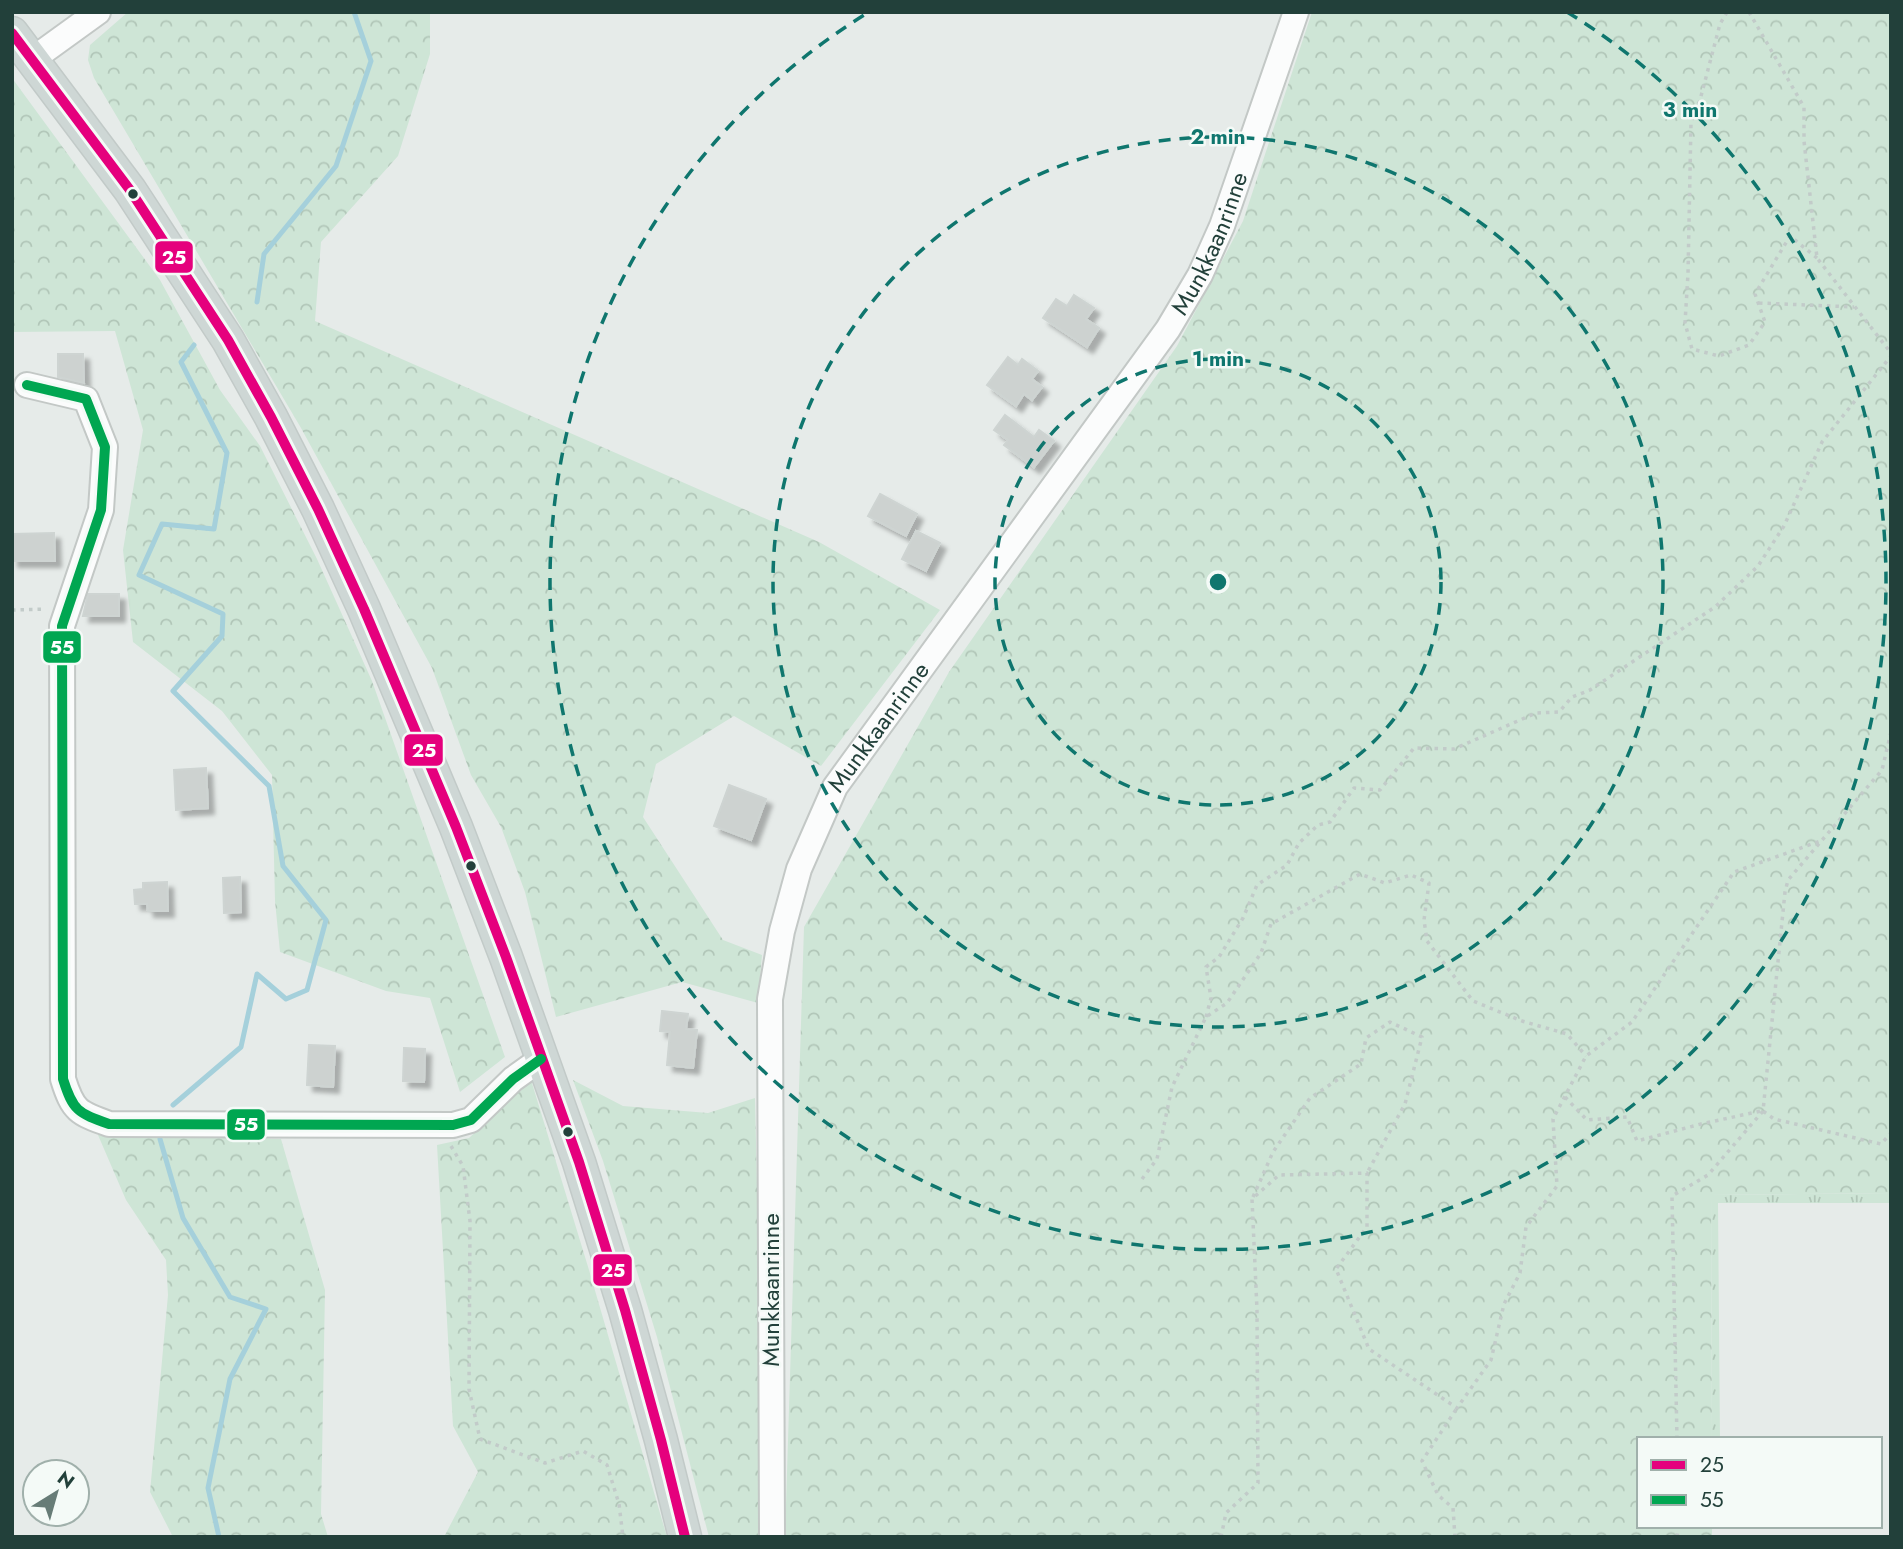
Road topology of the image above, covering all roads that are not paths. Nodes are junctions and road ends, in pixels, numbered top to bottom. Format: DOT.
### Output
graph roads {
  1 [pos="98,12"];
  2 [pos="1296,12"];
  3 [pos="12,33"];
  4 [pos="33,59"];
  5 [pos="27,385"];
  6 [pos="541,1059"];
  7 [pos="685,1537"];
  8 [pos="772,1537"];
  1 -- 4 [label="street"];
  2 -- 8 [label="street, Munkkaanrinne"];
  3 -- 4 [label="main road"];
  4 -- 6 [label="main road"];
  5 -- 6 [label="street"];
  6 -- 7 [label="main road"];
}
